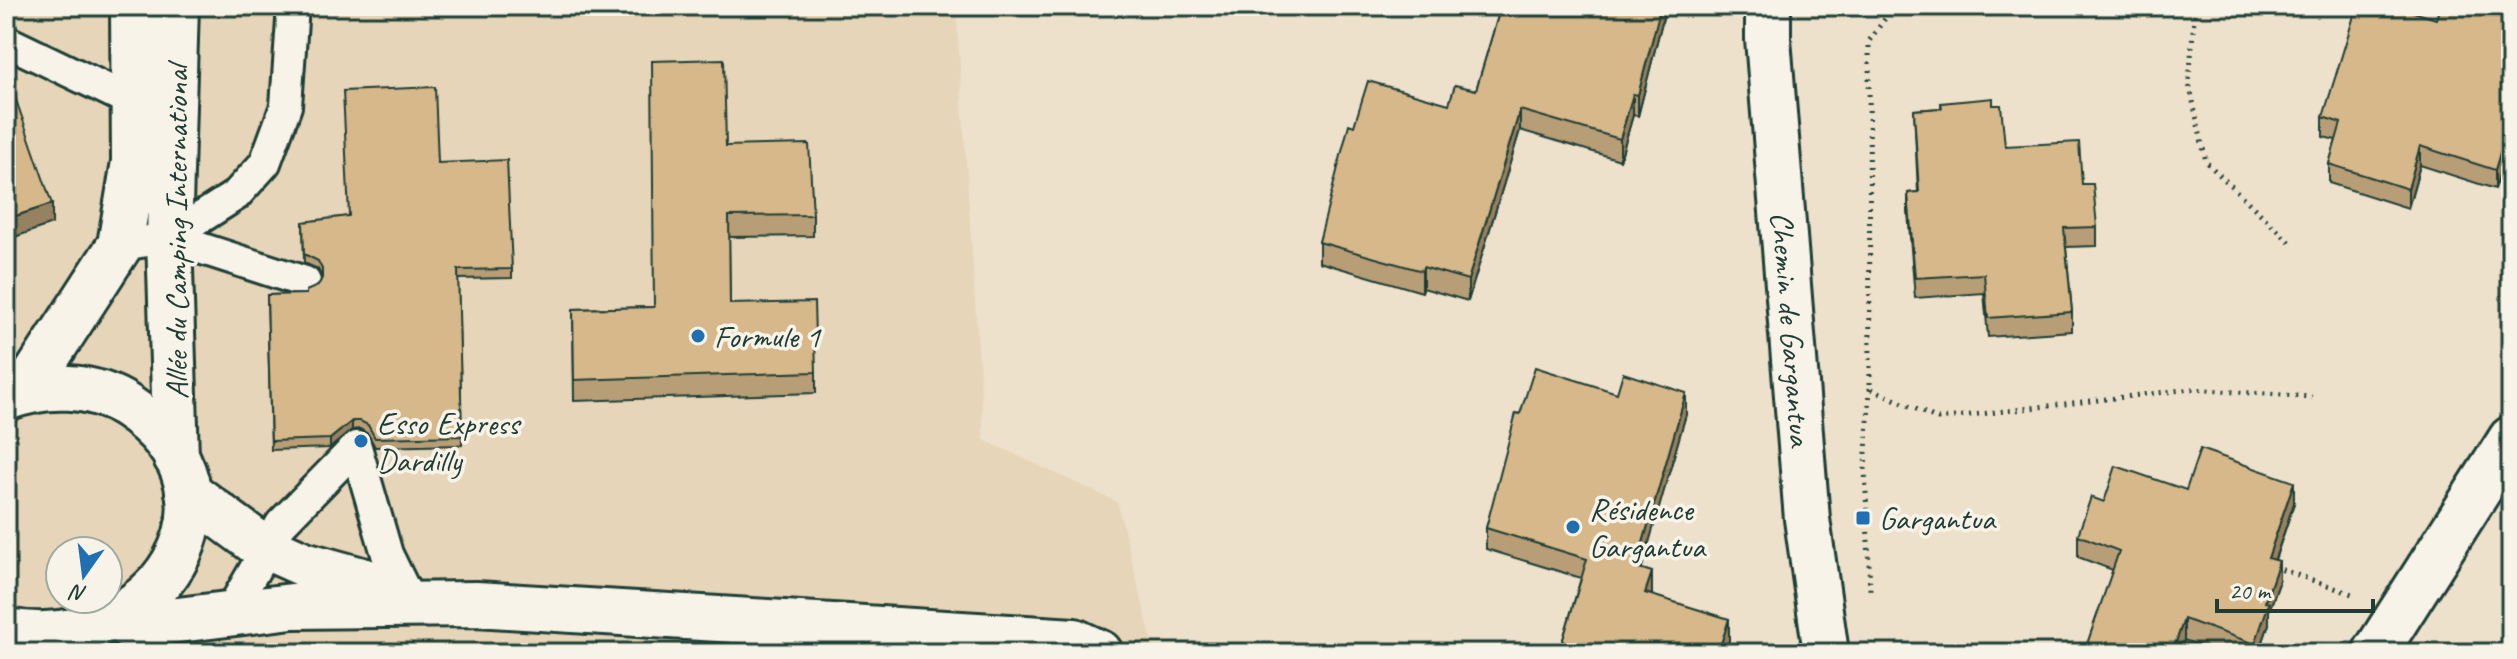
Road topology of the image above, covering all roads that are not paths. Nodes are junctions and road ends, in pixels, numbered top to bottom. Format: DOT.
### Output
graph roads {
  1 [pos="133,6"];
  2 [pos="176,6"];
  3 [pos="293,6"];
  4 [pos="1768,6"];
  5 [pos="6,41"];
  6 [pos="133,102"];
  7 [pos="169,238"];
  8 [pos="120,245"];
  9 [pos="305,282"];
  10 [pos="16,394"];
  11 [pos="2511,439"];
  12 [pos="182,474"];
  13 [pos="266,547"];
  14 [pos="405,591"];
  15 [pos="476,604"];
  16 [pos="229,614"];
  17 [pos="129,626"];
  18 [pos="17,642"];
  19 [pos="1100,653"];
  20 [pos="1826,653"];
  21 [pos="2375,653"];
  1 -- 6 [label="street, Allée du Camping International"];
  2 -- 7 [label="street, Allée du Camping International"];
  3 -- 7 [label="lane"];
  4 -- 20 [label="street, Chemin de Gargantua"];
  5 -- 6 [label="lane"];
  6 -- 8 [label="street, Allée du Camping International"];
  7 -- 8 [label="lane"];
  7 -- 9 [label="lane"];
  7 -- 12 [label="street, Allée du Camping International"];
  8 -- 10 [label="street, Allée du Camping International"];
  10 -- 12 [label="street"];
  11 -- 21 [label="street"];
  12 -- 13 [label="street"];
  12 -- 17 [label="street, Allée du Camping International"];
  13 -- 14 [label="street"];
  13 -- 14 [label="lane"];
  13 -- 16 [label="lane"];
  14 -- 15 [label="street"];
  15 -- 16 [label="street"];
  15 -- 19 [label="street"];
  16 -- 17 [label="street"];
  17 -- 18 [label="street"];
}
